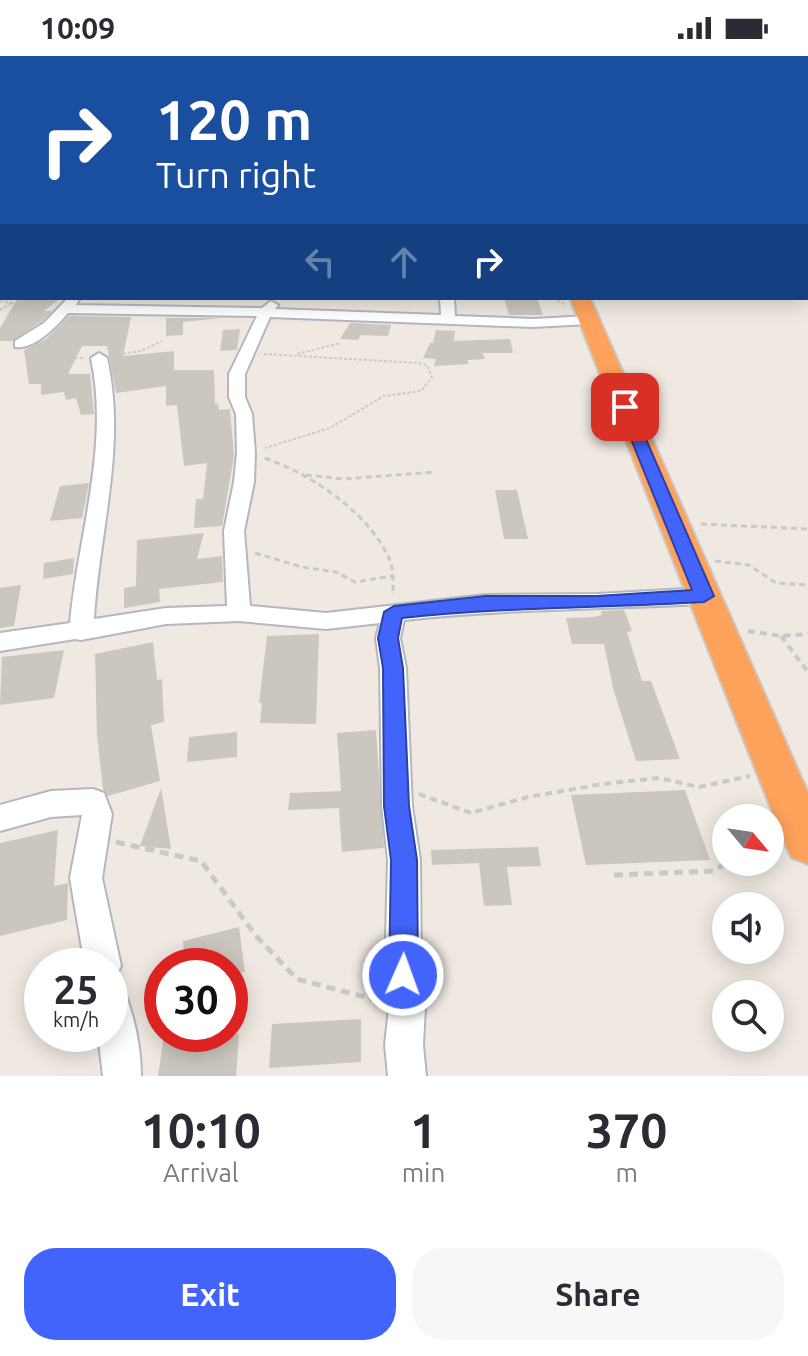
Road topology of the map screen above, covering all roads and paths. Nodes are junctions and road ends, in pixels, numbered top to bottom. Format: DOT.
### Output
graph roads {
  1 [pos="447,300"];
  2 [pos="0,301"];
  3 [pos="15,301"];
  4 [pos="71,304"];
  5 [pos="271,305"];
  6 [pos="585,309"];
  7 [pos="0,310"];
  8 [pos="448,319"];
  9 [pos="341,343"];
  10 [pos="20,344"];
  11 [pos="248,350"];
  12 [pos="290,356"];
  13 [pos="99,358"];
  14 [pos="246,453"];
  15 [pos="434,472"];
  16 [pos="302,475"];
  17 [pos="673,523"];
  18 [pos="808,529"];
  19 [pos="235,551"];
  20 [pos="688,558"];
  21 [pos="393,576"];
  22 [pos="808,585"];
  23 [pos="704,596"];
  24 [pos="394,612"];
  25 [pos="239,613"];
  26 [pos="81,632"];
  27 [pos="808,634"];
  28 [pos="0,642"];
  29 [pos="808,672"];
  30 [pos="777,769"];
  31 [pos="396,786"];
  32 [pos="0,818"];
  33 [pos="92,837"];
  34 [pos="808,844"];
  35 [pos="712,871"];
  36 [pos="614,875"];
  37 [pos="100,948"];
  38 [pos="407,1008"];
  39 [pos="121,1052"];
  40 [pos="122,1076"];
  41 [pos="407,1076"];
  1 -- 8 [label="street"];
  2 -- 3 [label="path"];
  3 -- 4 [label="path"];
  3 -- 7 [label="path"];
  4 -- 5 [label="street"];
  4 -- 10 [label="street"];
  5 -- 8 [label="street"];
  5 -- 11 [label="street"];
  6 -- 8 [label="street"];
  6 -- 17 [label="highway"];
  9 -- 12 [label="path"];
  11 -- 12 [label="path"];
  11 -- 14 [label="street"];
  12 -- 14 [label="path"];
  13 -- 26 [label="street"];
  14 -- 16 [label="path"];
  14 -- 19 [label="street"];
  15 -- 16 [label="path"];
  16 -- 21 [label="path"];
  17 -- 18 [label="path"];
  17 -- 20 [label="highway"];
  19 -- 21 [label="path"];
  19 -- 25 [label="street"];
  20 -- 22 [label="path"];
  20 -- 23 [label="highway"];
  21 -- 24 [label="path"];
  23 -- 24 [label="street"];
  23 -- 30 [label="highway"];
  24 -- 25 [label="street"];
  24 -- 31 [label="street"];
  25 -- 26 [label="street"];
  26 -- 28 [label="street"];
  27 -- 29 [label="path"];
  30 -- 31 [label="path"];
  30 -- 34 [label="highway"];
  31 -- 38 [label="street"];
  32 -- 33 [label="street"];
  33 -- 37 [label="street"];
  33 -- 38 [label="path"];
  35 -- 36 [label="path"];
  38 -- 41 [label="street"];
  39 -- 40 [label="street"];
}
